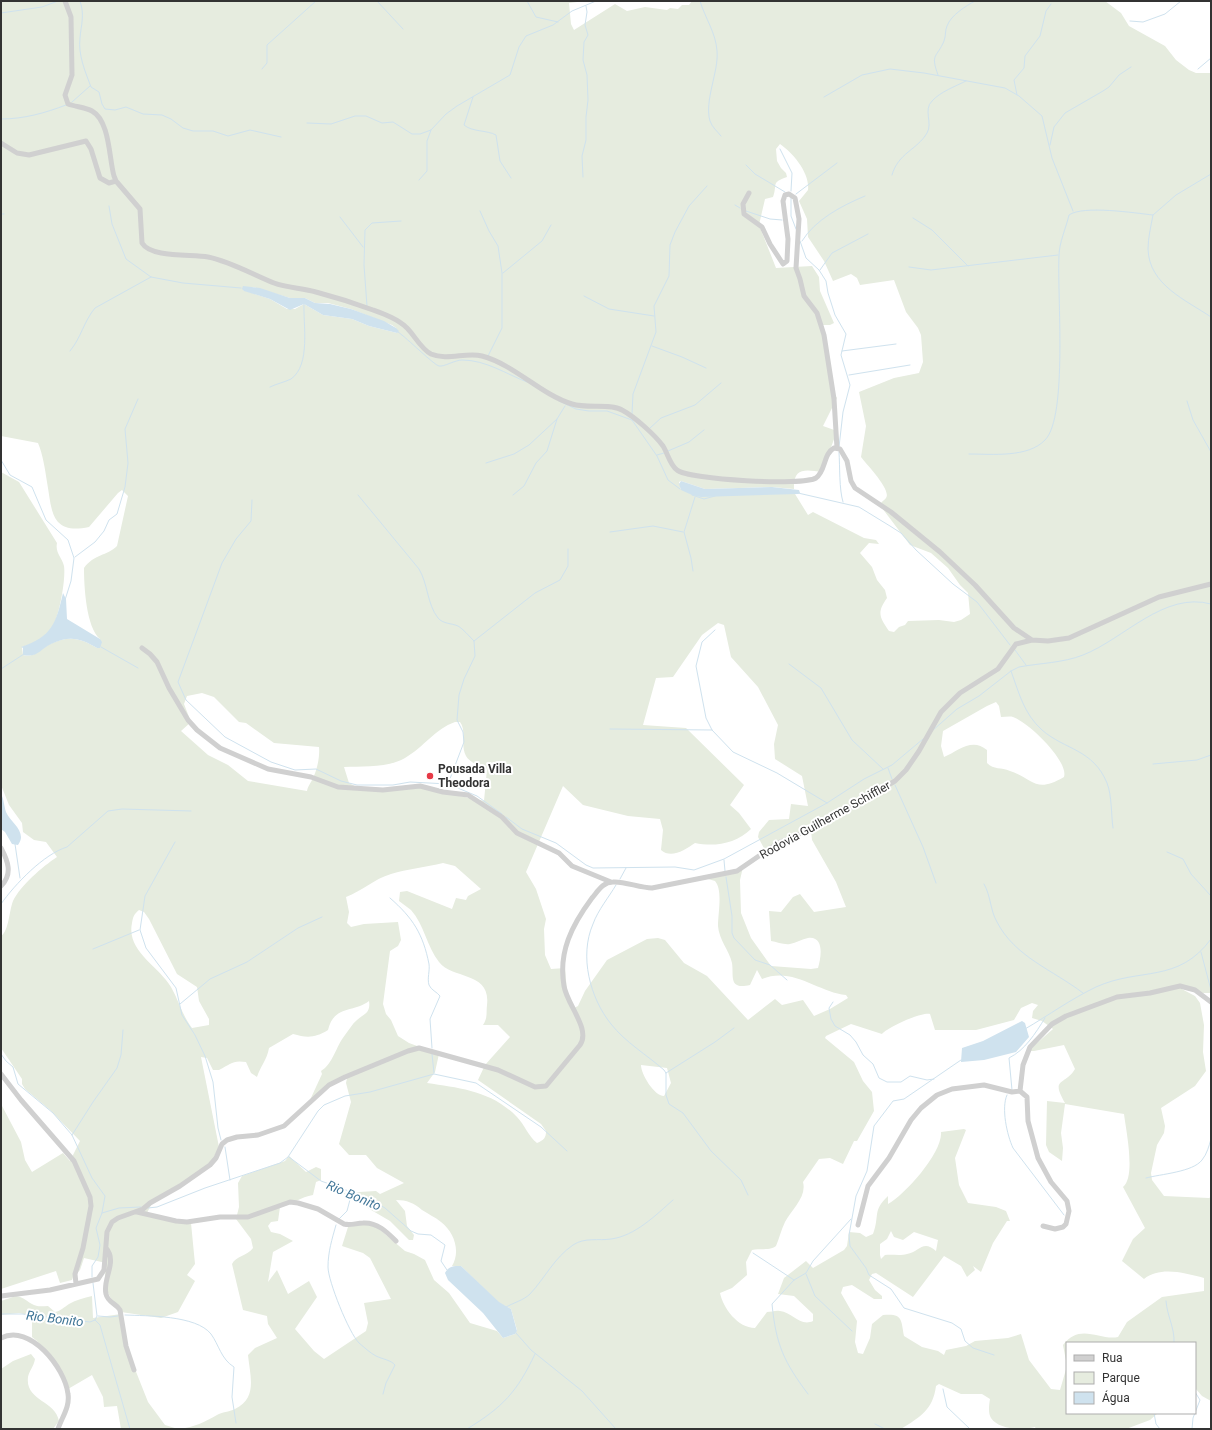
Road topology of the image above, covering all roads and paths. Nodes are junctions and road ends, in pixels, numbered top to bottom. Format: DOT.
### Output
graph roads {
  1 [pos="65,1"];
  2 [pos="1,143"];
  3 [pos="116,181"];
  4 [pos="749,193"];
  5 [pos="837,448"];
  6 [pos="1211,584"];
  7 [pos="1032,640"];
  8 [pos="142,648"];
  9 [pos="1,848"];
  10 [pos="611,882"];
  11 [pos="1,886"];
  12 [pos="1211,1002"];
  13 [pos="1,1074"];
  14 [pos="1020,1091"];
  15 [pos="137,1212"];
  16 [pos="858,1225"];
  17 [pos="1043,1226"];
  18 [pos="396,1241"];
  19 [pos="106,1247"];
  20 [pos="76,1284"];
  21 [pos="1,1296"];
  22 [pos="1,1338"];
  23 [pos="134,1370"];
  24 [pos="58,1429"];
  1 -- 3 [label="street"];
  2 -- 3 [label="street"];
  3 -- 5 [label="street"];
  4 -- 5 [label="street"];
  5 -- 7 [label="street"];
  6 -- 7 [label="street, Rodovia Guilherme Schiffler"];
  7 -- 10 [label="street, Rodovia Guilherme Schiffler"];
  8 -- 10 [label="street, Rodovia Guilherme Schiffler"];
  9 -- 11 [label="street"];
  10 -- 15 [label="street"];
  12 -- 14 [label="street"];
  13 -- 20 [label="street"];
  14 -- 16 [label="street"];
  14 -- 17 [label="street"];
  15 -- 18 [label="street"];
  15 -- 19 [label="street"];
  19 -- 20 [label="street"];
  19 -- 23 [label="street"];
  20 -- 21 [label="street"];
  22 -- 24 [label="street"];
}
